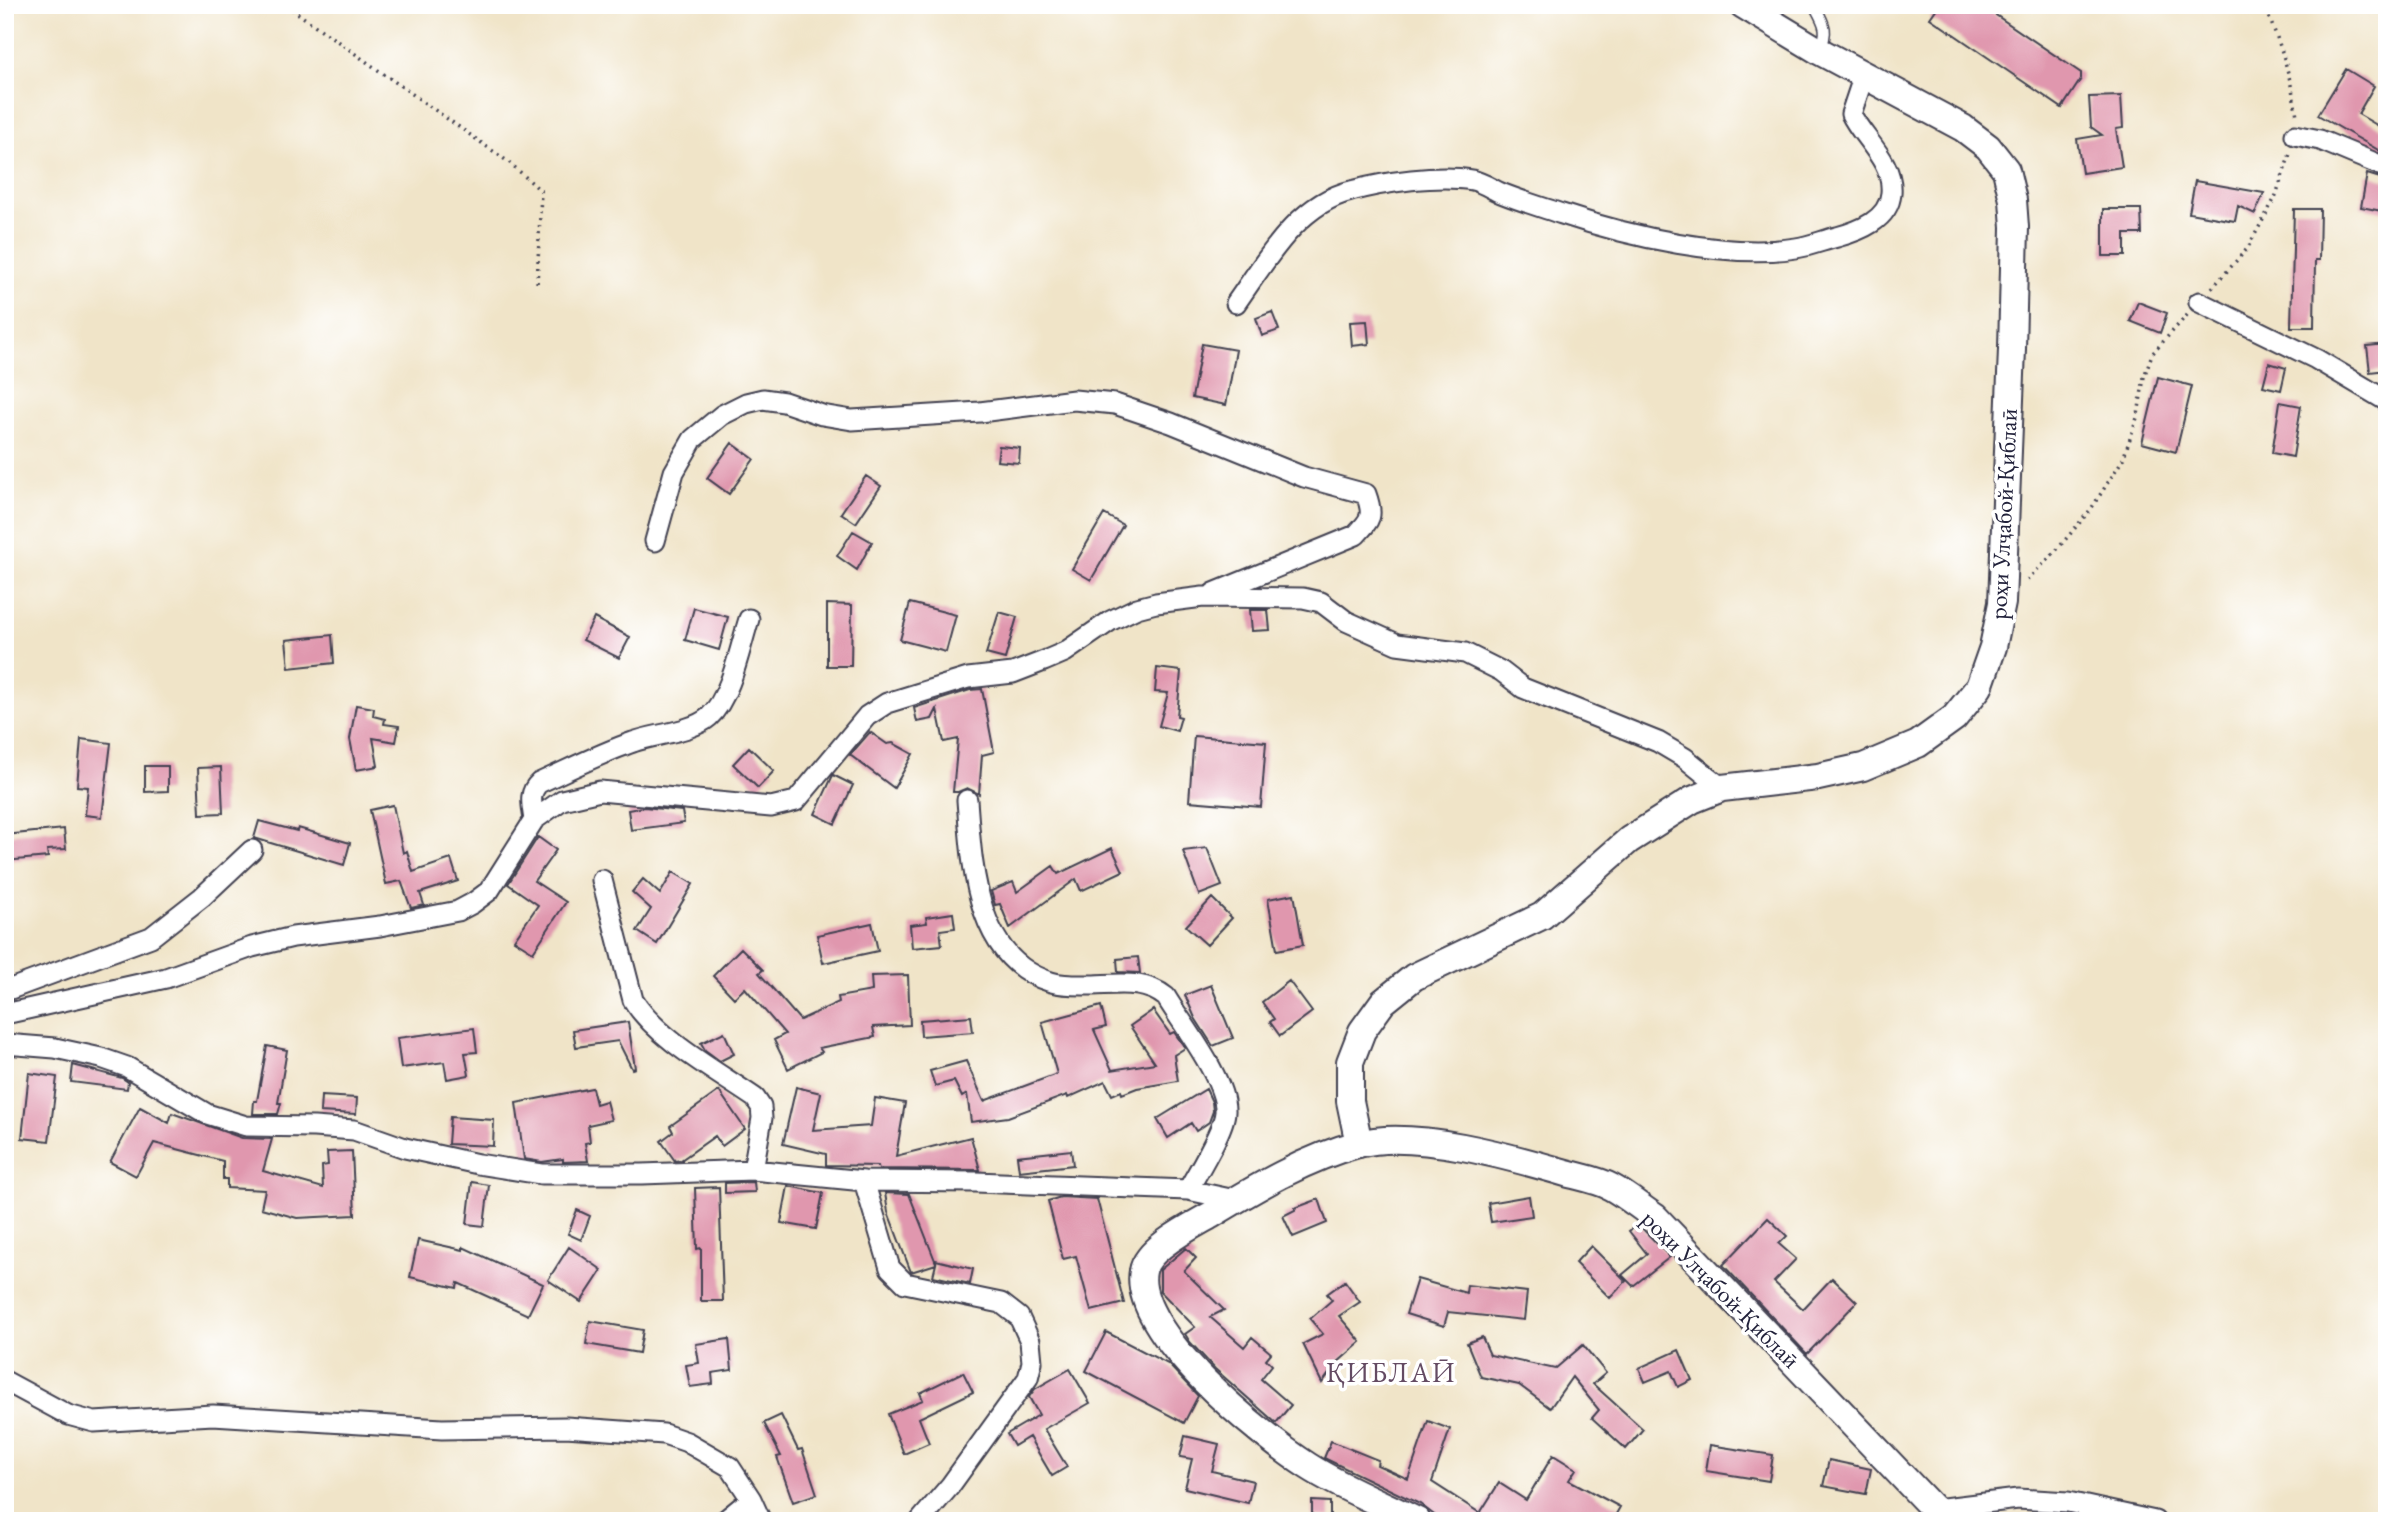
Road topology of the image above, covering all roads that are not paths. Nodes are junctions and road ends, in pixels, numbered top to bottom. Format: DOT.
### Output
graph roads {
  1 [pos="1743,5"];
  2 [pos="1814,5"];
  3 [pos="1819,51"];
  4 [pos="1864,75"];
  5 [pos="2295,135"];
  6 [pos="2387,168"];
  7 [pos="2199,302"];
  8 [pos="1236,303"];
  9 [pos="2387,401"];
  10 [pos="655,541"];
  11 [pos="1203,597"];
  12 [pos="749,619"];
  13 [pos="1722,788"];
  14 [pos="967,800"];
  15 [pos="534,820"];
  16 [pos="253,850"];
  17 [pos="602,880"];
  18 [pos="5,991"];
  19 [pos="5,1014"];
  20 [pos="5,1044"];
  21 [pos="1359,1144"];
  22 [pos="753,1170"];
  23 [pos="864,1181"];
  24 [pos="1188,1190"];
  25 [pos="1235,1200"];
  26 [pos="5,1381"];
  27 [pos="751,1499"];
  28 [pos="1940,1515"];
  29 [pos="724,1521"];
  30 [pos="761,1521"];
  31 [pos="920,1521"];
  32 [pos="1417,1521"];
  33 [pos="2155,1521"];
  1 -- 3 [label="street, роҳи Улҷабой-Қиблаӣ"];
  2 -- 3 [label="lane"];
  3 -- 4 [label="street, роҳи Улҷабой-Қиблаӣ"];
  4 -- 8 [label="street"];
  4 -- 13 [label="street, роҳи Улҷабой-Қиблаӣ"];
  5 -- 6 [label="street"];
  7 -- 9 [label="street"];
  10 -- 11 [label="street"];
  11 -- 13 [label="street"];
  11 -- 15 [label="street"];
  12 -- 15 [label="street"];
  13 -- 21 [label="street, роҳи Улҷабой-Қиблаӣ"];
  14 -- 24 [label="street"];
  15 -- 19 [label="street"];
  16 -- 18 [label="street"];
  17 -- 22 [label="street"];
  20 -- 22 [label="street"];
  21 -- 25 [label="street"];
  21 -- 28 [label="street, роҳи Улҷабой-Қиблаӣ"];
  22 -- 23 [label="street"];
  23 -- 24 [label="street"];
  23 -- 31 [label="street"];
  24 -- 25 [label="street"];
  25 -- 32 [label="street"];
  26 -- 27 [label="street"];
  27 -- 29 [label="street"];
  27 -- 30 [label="street"];
  28 -- 33 [label="street"];
}
